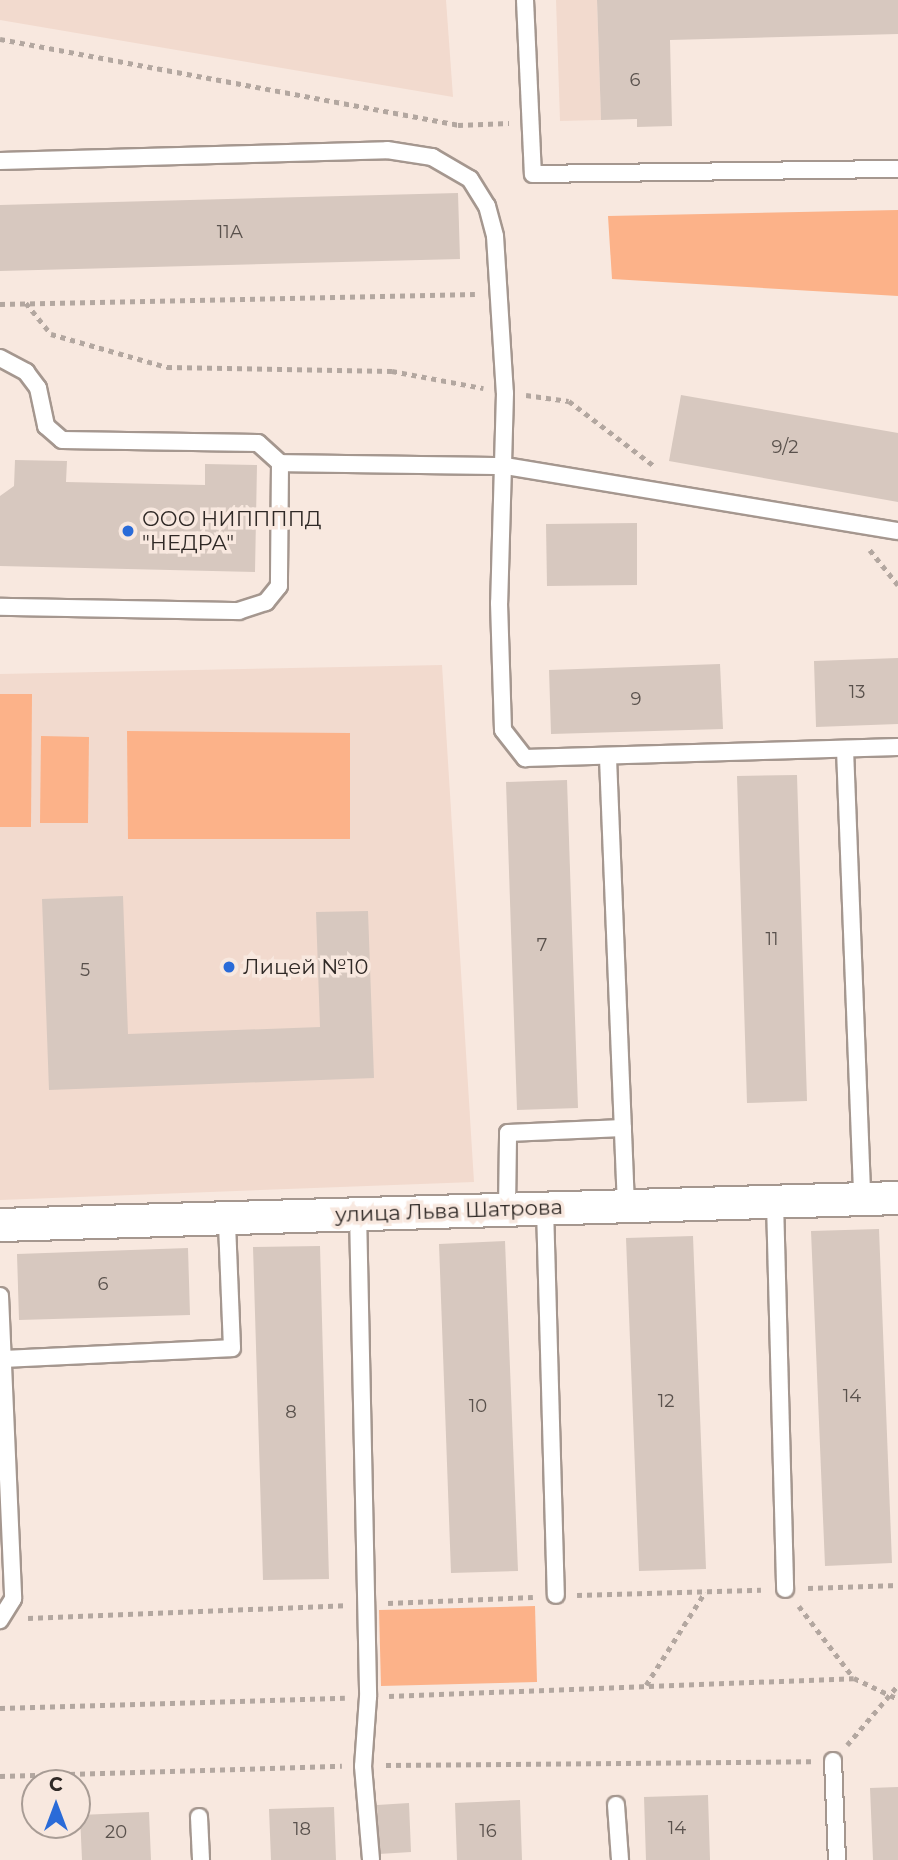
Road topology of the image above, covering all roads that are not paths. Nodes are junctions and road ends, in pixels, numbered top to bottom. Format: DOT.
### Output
graph roads {
  1 [pos="526,0"];
  2 [pos="0,161"];
  3 [pos="898,169"];
  4 [pos="0,358"];
  5 [pos="280,463"];
  6 [pos="505,466"];
  7 [pos="898,531"];
  8 [pos="0,607"];
  9 [pos="898,747"];
  10 [pos="845,749"];
  11 [pos="608,758"];
  12 [pos="623,1128"];
  13 [pos="898,1198"];
  14 [pos="862,1199"];
  15 [pos="775,1202"];
  16 [pos="626,1206"];
  17 [pos="545,1208"];
  18 [pos="507,1209"];
  19 [pos="358,1212"];
  20 [pos="227,1221"];
  21 [pos="0,1225"];
  22 [pos="0,1296"];
  23 [pos="2,1359"];
  24 [pos="785,1589"];
  25 [pos="556,1595"];
  26 [pos="0,1620"];
  27 [pos="834,1761"];
  28 [pos="616,1805"];
  29 [pos="199,1817"];
  30 [pos="201,1860"];
  31 [pos="371,1860"];
  32 [pos="620,1860"];
  33 [pos="837,1860"];
  1 -- 3 [label="lane"];
  2 -- 6 [label="lane"];
  4 -- 5 [label="lane"];
  5 -- 6 [label="lane"];
  5 -- 8 [label="lane"];
  6 -- 7 [label="lane"];
  6 -- 11 [label="lane"];
  9 -- 10 [label="lane"];
  10 -- 11 [label="lane"];
  10 -- 14 [label="lane"];
  11 -- 12 [label="lane"];
  12 -- 16 [label="lane"];
  12 -- 18 [label="lane"];
  13 -- 14 [label="street, улица Льва Шатрова"];
  14 -- 15 [label="street, улица Льва Шатрова"];
  15 -- 16 [label="street, улица Льва Шатрова"];
  15 -- 24 [label="lane"];
  16 -- 17 [label="street, улица Льва Шатрова"];
  17 -- 18 [label="street, улица Льва Шатрова"];
  17 -- 25 [label="lane"];
  18 -- 19 [label="street, улица Льва Шатрова"];
  19 -- 20 [label="street, улица Льва Шатрова"];
  19 -- 31 [label="lane"];
  20 -- 21 [label="street, улица Льва Шатрова"];
  20 -- 23 [label="lane"];
  22 -- 23 [label="lane"];
  23 -- 26 [label="lane"];
  27 -- 33 [label="lane"];
  28 -- 32 [label="lane"];
  29 -- 30 [label="lane"];
}
